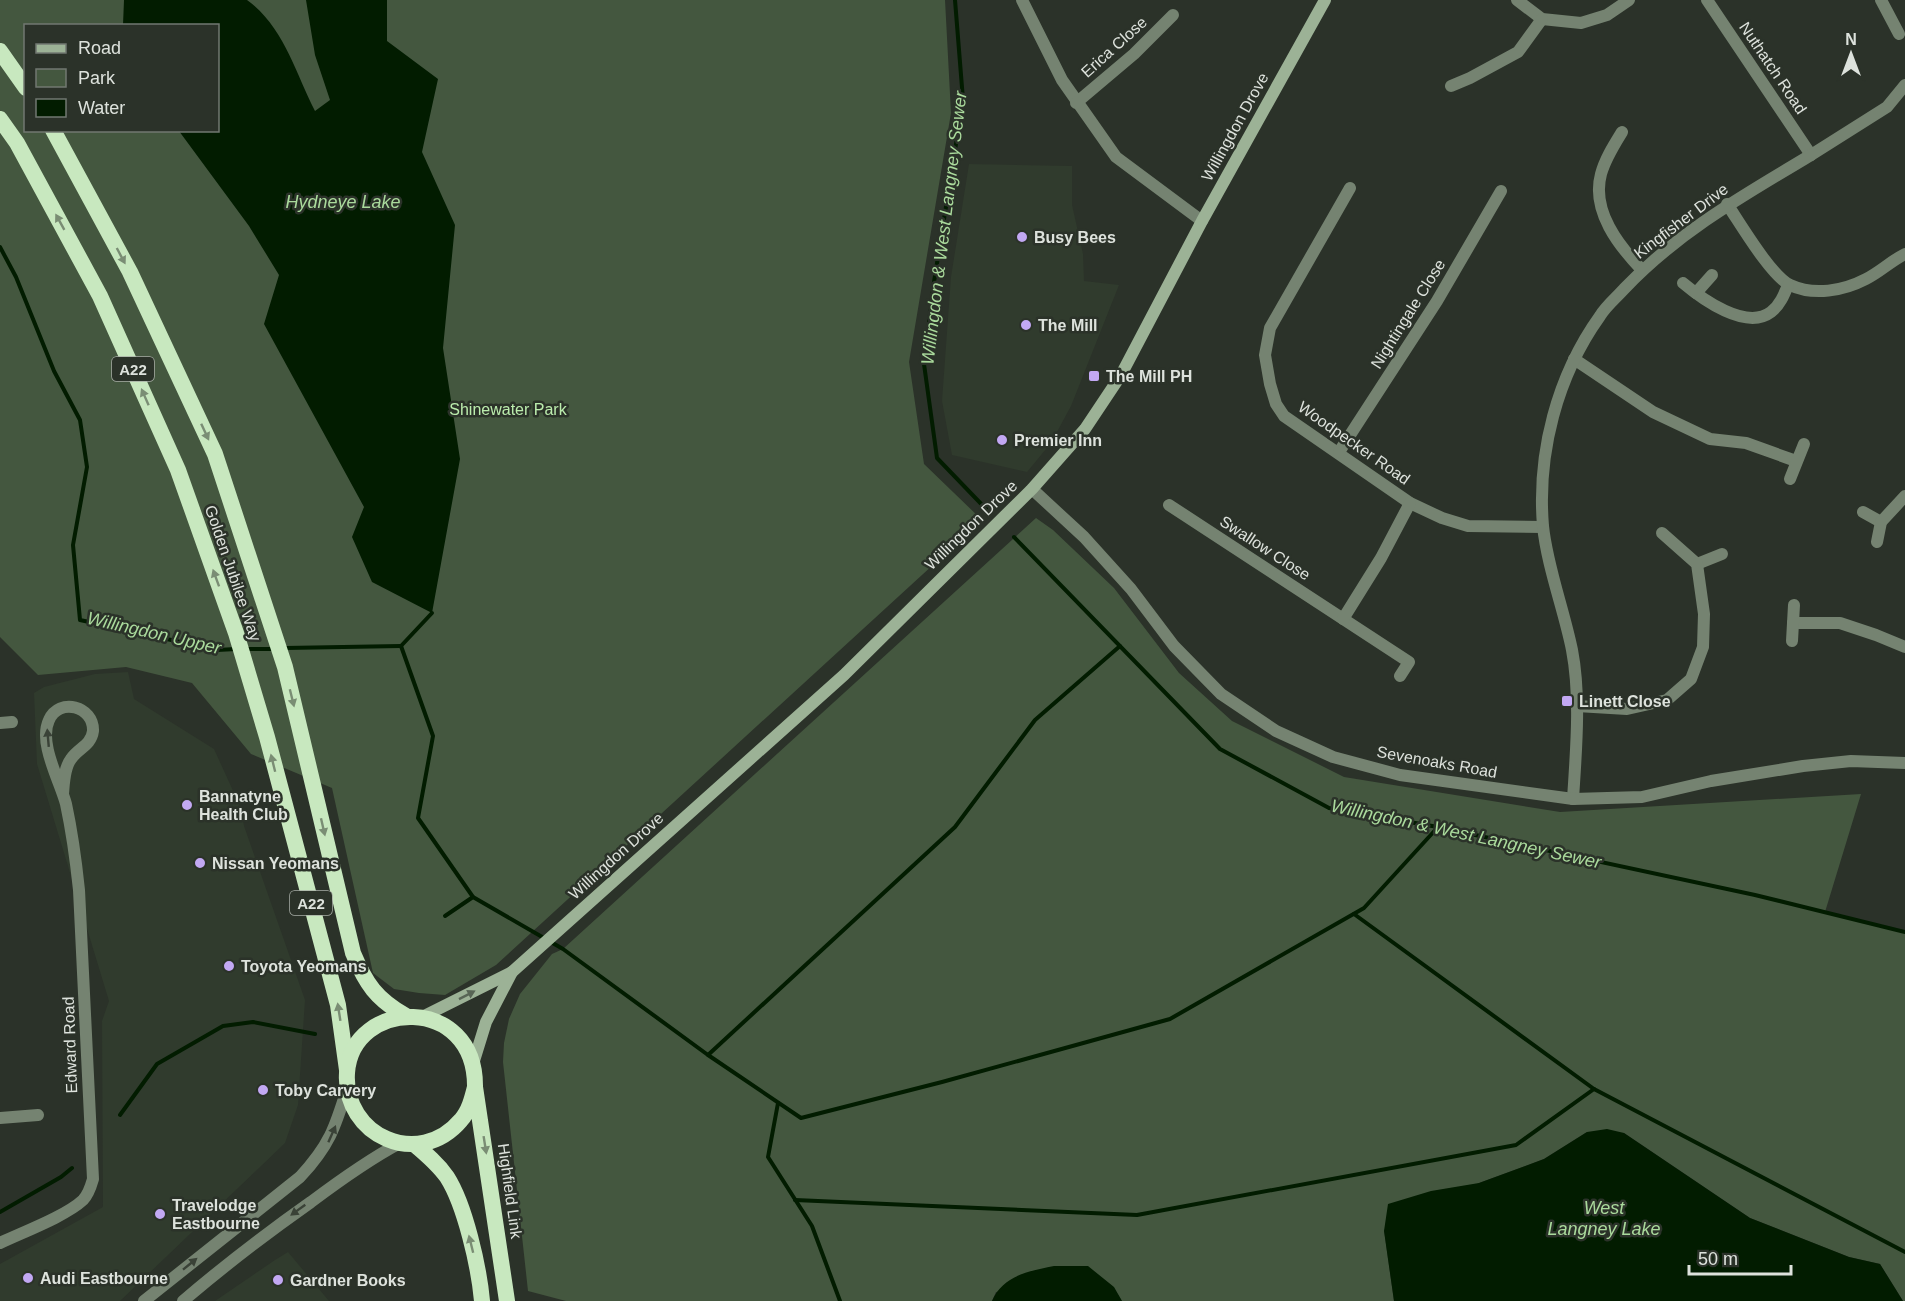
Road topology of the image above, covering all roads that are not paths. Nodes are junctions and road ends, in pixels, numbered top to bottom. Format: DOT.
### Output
graph roads {
  1 [pos="1022,0"];
  2 [pos="1325,0"];
  3 [pos="1517,0"];
  4 [pos="1629,0"];
  5 [pos="1707,0"];
  6 [pos="1881,0"];
  7 [pos="1173,15"];
  8 [pos="1542,19"];
  9 [pos="1899,34"];
  10 [pos="0,51"];
  11 [pos="24,85"];
  12 [pos="1905,85"];
  13 [pos="1451,86"];
  14 [pos="1076,103"];
  15 [pos="0,119"];
  16 [pos="54,132"];
  17 [pos="1622,132"];
  18 [pos="1811,155"];
  19 [pos="1350,188"];
  20 [pos="1501,191"];
  21 [pos="1727,204"];
  22 [pos="1202,221"];
  23 [pos="1905,254"];
  24 [pos="1642,270"];
  25 [pos="1712,275"];
  26 [pos="1683,282"];
  27 [pos="1788,285"];
  28 [pos="1695,293"];
  29 [pos="1574,359"];
  30 [pos="1803,444"];
  31 [pos="1339,452"];
  32 [pos="1796,461"];
  33 [pos="1790,479"];
  34 [pos="1032,489"];
  35 [pos="1905,496"];
  36 [pos="1410,503"];
  37 [pos="1169,505"];
  38 [pos="1863,512"];
  39 [pos="1881,522"];
  40 [pos="1543,527"];
  41 [pos="1662,533"];
  42 [pos="1877,542"];
  43 [pos="1722,554"];
  44 [pos="1697,564"];
  45 [pos="1794,605"];
  46 [pos="1343,619"];
  47 [pos="1793,623"];
  48 [pos="1792,641"];
  49 [pos="1905,647"];
  50 [pos="1400,676"];
  51 [pos="1576,706"];
  52 [pos="1905,763"];
  53 [pos="63,794"];
  54 [pos="1573,799"];
  55 [pos="512,972"];
  56 [pos="414,1016"];
  57 [pos="473,1064"];
  58 [pos="347,1070"];
  59 [pos="475,1087"];
  60 [pos="347,1089"];
  61 [pos="38,1115"];
  62 [pos="0,1119"];
  63 [pos="407,1144"];
  64 [pos="0,1243"];
  65 [pos="144,1301"];
  66 [pos="183,1301"];
  67 [pos="482,1301"];
  68 [pos="507,1301"];
  1 -- 14 [label="street"];
  2 -- 22 [label="main road, Willingdon Drove"];
  3 -- 8 [label="street"];
  4 -- 8 [label="street"];
  5 -- 18 [label="street, Nuthatch Road"];
  6 -- 9 [label="street"];
  7 -- 14 [label="street, Erica Close"];
  8 -- 13 [label="street"];
  10 -- 11 [label="highway"];
  12 -- 18 [label="street, Kingfisher Drive"];
  14 -- 22 [label="street"];
  58 -- 15 [label="highway, Golden Jubilee Way / A22, one-way"];
  16 -- 56 [label="highway, Golden Jubilee Way / A22, one-way"];
  17 -- 24 [label="street"];
  18 -- 21 [label="street, Kingfisher Drive"];
  19 -- 31 [label="street, Woodpecker Road"];
  20 -- 31 [label="street, Nightingale Close"];
  21 -- 24 [label="street, Kingfisher Drive"];
  21 -- 27 [label="street"];
  22 -- 34 [label="main road, Willingdon Drove"];
  23 -- 27 [label="street"];
  24 -- 29 [label="street, Kingfisher Drive"];
  25 -- 28 [label="street"];
  26 -- 28 [label="street"];
  27 -- 28 [label="street"];
  29 -- 32 [label="street"];
  29 -- 40 [label="street, Kingfisher Drive"];
  30 -- 32 [label="street"];
  31 -- 36 [label="street, Woodpecker Road"];
  32 -- 33 [label="street"];
  34 -- 54 [label="street, Sevenoaks Road"];
  34 -- 55 [label="main road, Willingdon Drove"];
  35 -- 39 [label="street"];
  36 -- 40 [label="street, Woodpecker Road"];
  36 -- 46 [label="street"];
  37 -- 46 [label="street, Swallow Close"];
  38 -- 39 [label="street"];
  39 -- 42 [label="street"];
  40 -- 51 [label="street, Kingfisher Drive"];
  41 -- 44 [label="street"];
  43 -- 44 [label="street"];
  44 -- 51 [label="street"];
  45 -- 47 [label="street"];
  46 -- 50 [label="street, Swallow Close"];
  47 -- 48 [label="street"];
  47 -- 49 [label="street"];
  51 -- 54 [label="street, Kingfisher Drive"];
  52 -- 54 [label="street, Sevenoaks Road"];
  53 -- 53 [label="street, Edward Road, one-way"];
  53 -- 64 [label="street, Edward Road"];
  56 -- 55 [label="main road, Willingdon Drove, one-way"];
  55 -- 57 [label="main road, Willingdon Drove"];
  56 -- 57 [label="highway"];
  56 -- 58 [label="highway"];
  57 -- 59 [label="highway"];
  58 -- 60 [label="highway"];
  59 -- 63 [label="highway"];
  59 -- 68 [label="highway, Highfield Link, one-way"];
  60 -- 63 [label="highway"];
  65 -- 60 [label="street, one-way"];
  61 -- 62 [label="street"];
  63 -- 66 [label="street, one-way"];
  67 -- 63 [label="highway, one-way"];
}
